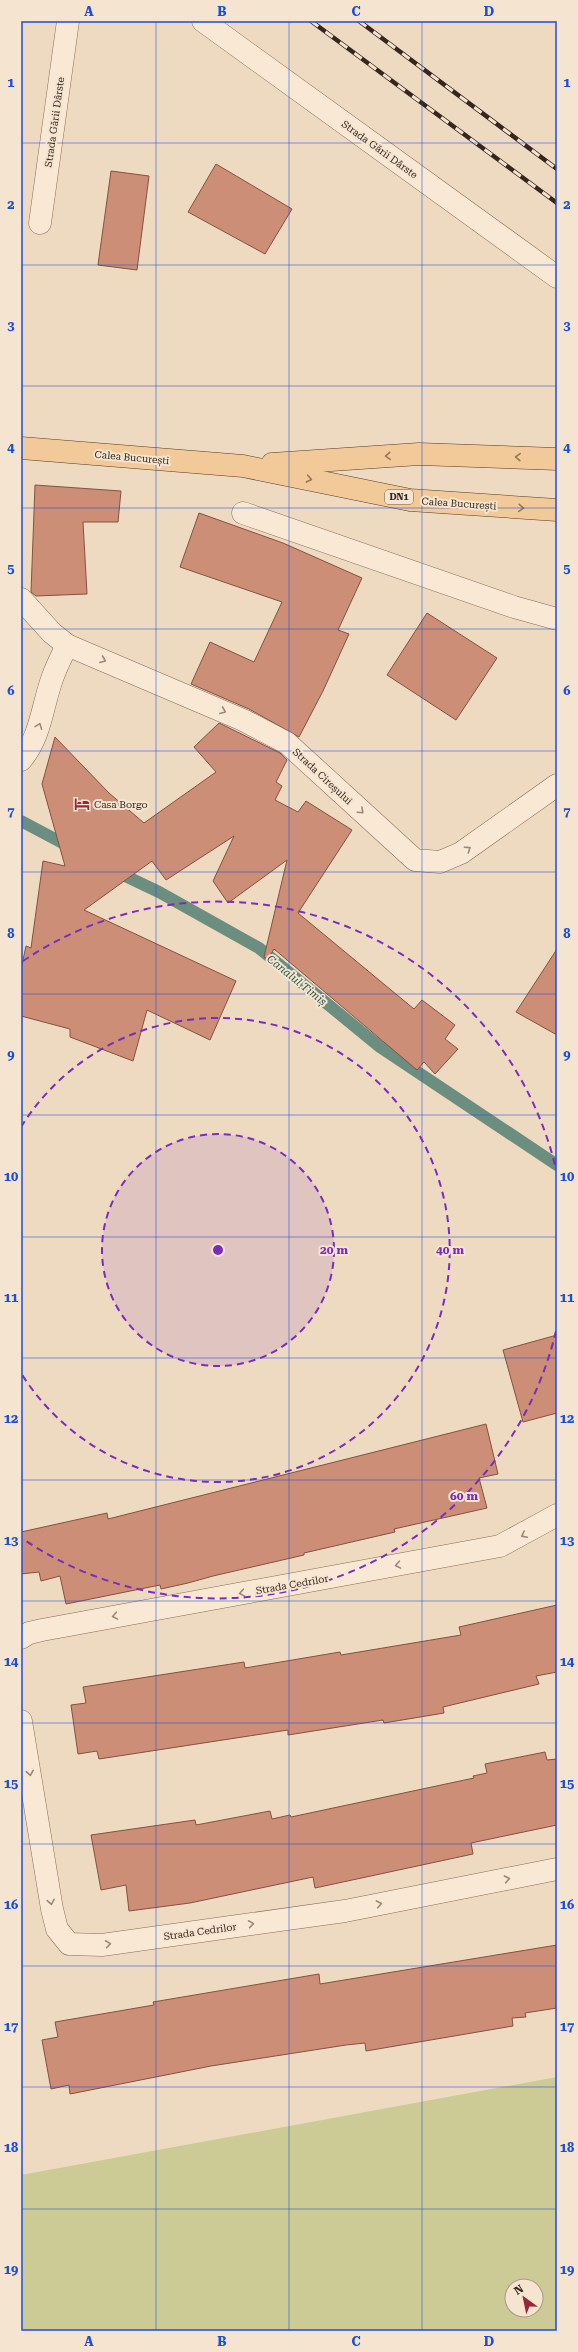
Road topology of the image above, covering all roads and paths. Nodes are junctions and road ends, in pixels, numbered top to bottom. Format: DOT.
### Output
graph roads {
  1 [pos="68,21"];
  2 [pos="203,21"];
  3 [pos="40,223"];
  4 [pos="557,277"];
  5 [pos="21,448"];
  6 [pos="557,459"];
  7 [pos="243,466"];
  8 [pos="557,510"];
  9 [pos="243,513"];
  10 [pos="21,599"];
  11 [pos="557,619"];
  12 [pos="67,645"];
  13 [pos="21,760"];
  14 [pos="557,785"];
  15 [pos="557,1515"];
  16 [pos="21,1638"];
  17 [pos="21,1721"];
  18 [pos="557,1869"];
  1 -- 3 [label="street, Strada Gării Dârste"];
  2 -- 4 [label="street, Strada Gării Dârste"];
  5 -- 7 [label="main road, Calea București / DN1"];
  6 -- 7 [label="main road, Calea București / DN1, one-way"];
  7 -- 8 [label="main road, Calea București / DN1, one-way"];
  9 -- 11 [label="street"];
  10 -- 12 [label="street, Strada Cireșului"];
  13 -- 12 [label="street, one-way"];
  12 -- 14 [label="street, Strada Cireșului, one-way"];
  15 -- 16 [label="street, Strada Cedrilor, one-way"];
  17 -- 18 [label="street, Strada Cedrilor, one-way"];
}
